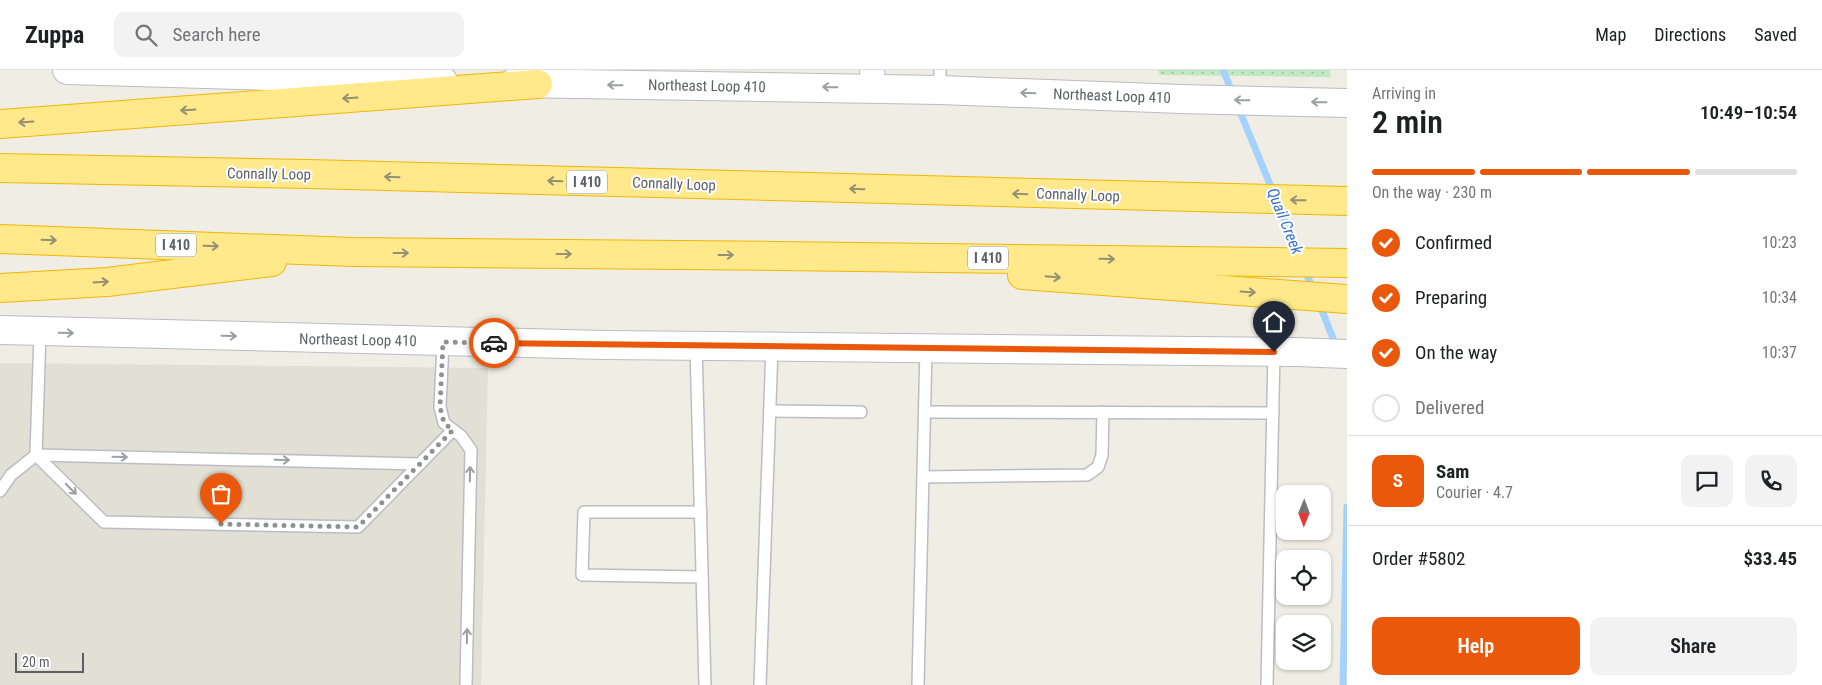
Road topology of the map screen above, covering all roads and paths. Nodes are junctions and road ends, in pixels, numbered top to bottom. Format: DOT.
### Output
graph roads {
  1 [pos="67,70"];
  2 [pos="137,71"];
  3 [pos="383,75"];
  4 [pos="873,79"];
  5 [pos="940,80"];
  6 [pos="538,84"];
  7 [pos="1347,103"];
  8 [pos="0,124"];
  9 [pos="0,168"];
  10 [pos="1347,201"];
  11 [pos="0,239"];
  12 [pos="353,252"];
  13 [pos="778,256"];
  14 [pos="1347,263"];
  15 [pos="0,288"];
  16 [pos="1347,299"];
  17 [pos="0,330"];
  18 [pos="40,332"];
  19 [pos="443,342"];
  20 [pos="696,346"];
  21 [pos="772,346"];
  22 [pos="926,348"];
  23 [pos="1285,352"];
  24 [pos="1347,354"];
  25 [pos="770,412"];
  26 [pos="861,412"];
  27 [pos="925,412"];
  28 [pos="1103,412"];
  29 [pos="1273,413"];
  30 [pos="453,430"];
  31 [pos="36,455"];
  32 [pos="420,464"];
  33 [pos="923,477"];
  34 [pos="0,491"];
  35 [pos="701,512"];
  36 [pos="702,577"];
  37 [pos="466,685"];
  38 [pos="706,685"];
  39 [pos="760,685"];
  40 [pos="918,685"];
  41 [pos="1268,685"];
  1 -- 2 [label="main road, Northeast Loop 410"];
  2 -- 3 [label="main road, Northeast Loop 410"];
  3 -- 6 [label="main road, Northeast Loop 410"];
  4 -- 5 [label="main road, Northeast Loop 410"];
  4 -- 6 [label="main road, Northeast Loop 410, one-way"];
  7 -- 5 [label="main road, Northeast Loop 410, one-way"];
  6 -- 8 [label="highway, one-way"];
  10 -- 9 [label="highway, Connally Loop / I 410, one-way"];
  11 -- 12 [label="highway, I 410, one-way"];
  12 -- 13 [label="highway, I 410, one-way"];
  15 -- 12 [label="highway, one-way"];
  13 -- 14 [label="highway, I 410, one-way"];
  13 -- 16 [label="highway, one-way"];
  17 -- 18 [label="main road, Northeast Loop 410"];
  18 -- 19 [label="main road, Northeast Loop 410, one-way"];
  18 -- 31 [label="lane"];
  19 -- 20 [label="main road, Northeast Loop 410"];
  19 -- 30 [label="lane"];
  20 -- 21 [label="main road, Northeast Loop 410"];
  20 -- 35 [label="lane"];
  21 -- 22 [label="main road, Northeast Loop 410"];
  21 -- 25 [label="lane"];
  22 -- 23 [label="main road, Northeast Loop 410"];
  22 -- 27 [label="lane"];
  23 -- 24 [label="main road, Northeast Loop 410"];
  23 -- 29 [label="lane"];
  25 -- 26 [label="lane"];
  25 -- 39 [label="lane"];
  27 -- 28 [label="lane"];
  27 -- 33 [label="lane"];
  28 -- 29 [label="lane"];
  28 -- 33 [label="lane"];
  29 -- 41 [label="lane"];
  30 -- 32 [label="lane"];
  37 -- 30 [label="lane, one-way"];
  31 -- 32 [label="lane, one-way"];
  31 -- 32 [label="lane, one-way"];
  31 -- 34 [label="lane"];
  33 -- 40 [label="lane"];
  35 -- 36 [label="lane"];
  35 -- 36 [label="lane"];
  36 -- 38 [label="lane"];
}
